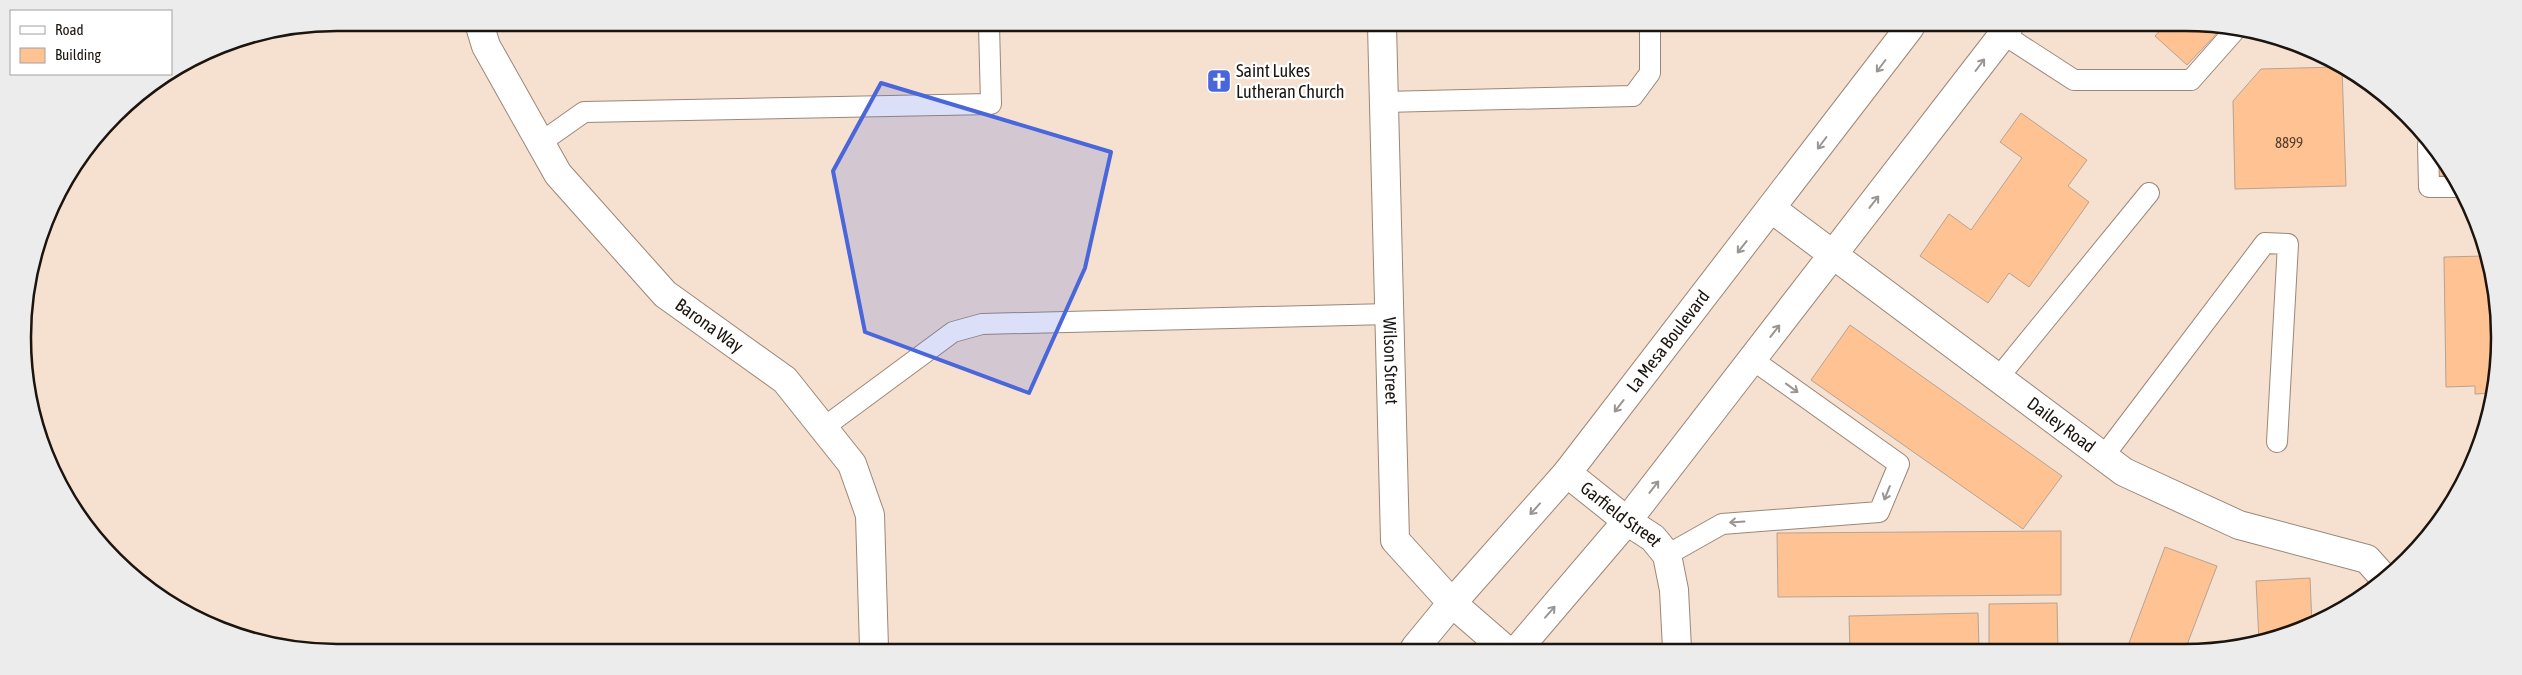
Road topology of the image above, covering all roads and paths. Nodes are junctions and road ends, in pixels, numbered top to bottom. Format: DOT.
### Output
graph roads {
  1 [pos="481,31"];
  2 [pos="989,31"];
  3 [pos="1382,31"];
  4 [pos="1650,31"];
  5 [pos="1908,31"];
  6 [pos="2006,31"];
  7 [pos="2231,35"];
  8 [pos="1384,102"];
  9 [pos="540,143"];
  10 [pos="2428,153"];
  11 [pos="2451,186"];
  12 [pos="2149,192"];
  13 [pos="1772,209"];
  14 [pos="1834,256"];
  15 [pos="1389,314"];
  16 [pos="1753,360"];
  17 [pos="1998,378"];
  18 [pos="823,428"];
  19 [pos="2278,442"];
  20 [pos="2103,456"];
  21 [pos="1567,473"];
  22 [pos="1627,521"];
  23 [pos="1667,555"];
  24 [pos="2380,573"];
  25 [pos="1452,603"];
  26 [pos="874,644"];
  27 [pos="1418,644"];
  28 [pos="1499,644"];
  29 [pos="1522,644"];
  30 [pos="1677,644"];
  1 -- 9 [label="street, Barona Way"];
  2 -- 9 [label="lane"];
  3 -- 8 [label="street, Wilson Street"];
  4 -- 8 [label="lane"];
  5 -- 13 [label="street, La Mesa Boulevard, one-way"];
  6 -- 7 [label="lane"];
  14 -- 6 [label="street, one-way"];
  8 -- 15 [label="street, Wilson Street"];
  9 -- 18 [label="street, Barona Way"];
  10 -- 11 [label="lane"];
  12 -- 17 [label="lane"];
  13 -- 14 [label="street, Dailey Road"];
  13 -- 21 [label="street, La Mesa Boulevard, one-way"];
  16 -- 14 [label="street, one-way"];
  14 -- 17 [label="street, Dailey Road"];
  15 -- 18 [label="lane"];
  15 -- 25 [label="street, Wilson Street"];
  22 -- 16 [label="street, one-way"];
  16 -- 23 [label="lane, one-way"];
  17 -- 20 [label="street, Dailey Road"];
  18 -- 26 [label="street, Barona Way"];
  19 -- 20 [label="lane"];
  20 -- 24 [label="street, Dailey Road"];
  21 -- 22 [label="street, Garfield Street"];
  21 -- 25 [label="street, La Mesa Boulevard, one-way"];
  22 -- 23 [label="street, Garfield Street"];
  29 -- 22 [label="street, one-way"];
  23 -- 30 [label="street, Garfield Street"];
  25 -- 27 [label="street, La Mesa Boulevard"];
  25 -- 28 [label="street, Wilson Street"];
}
